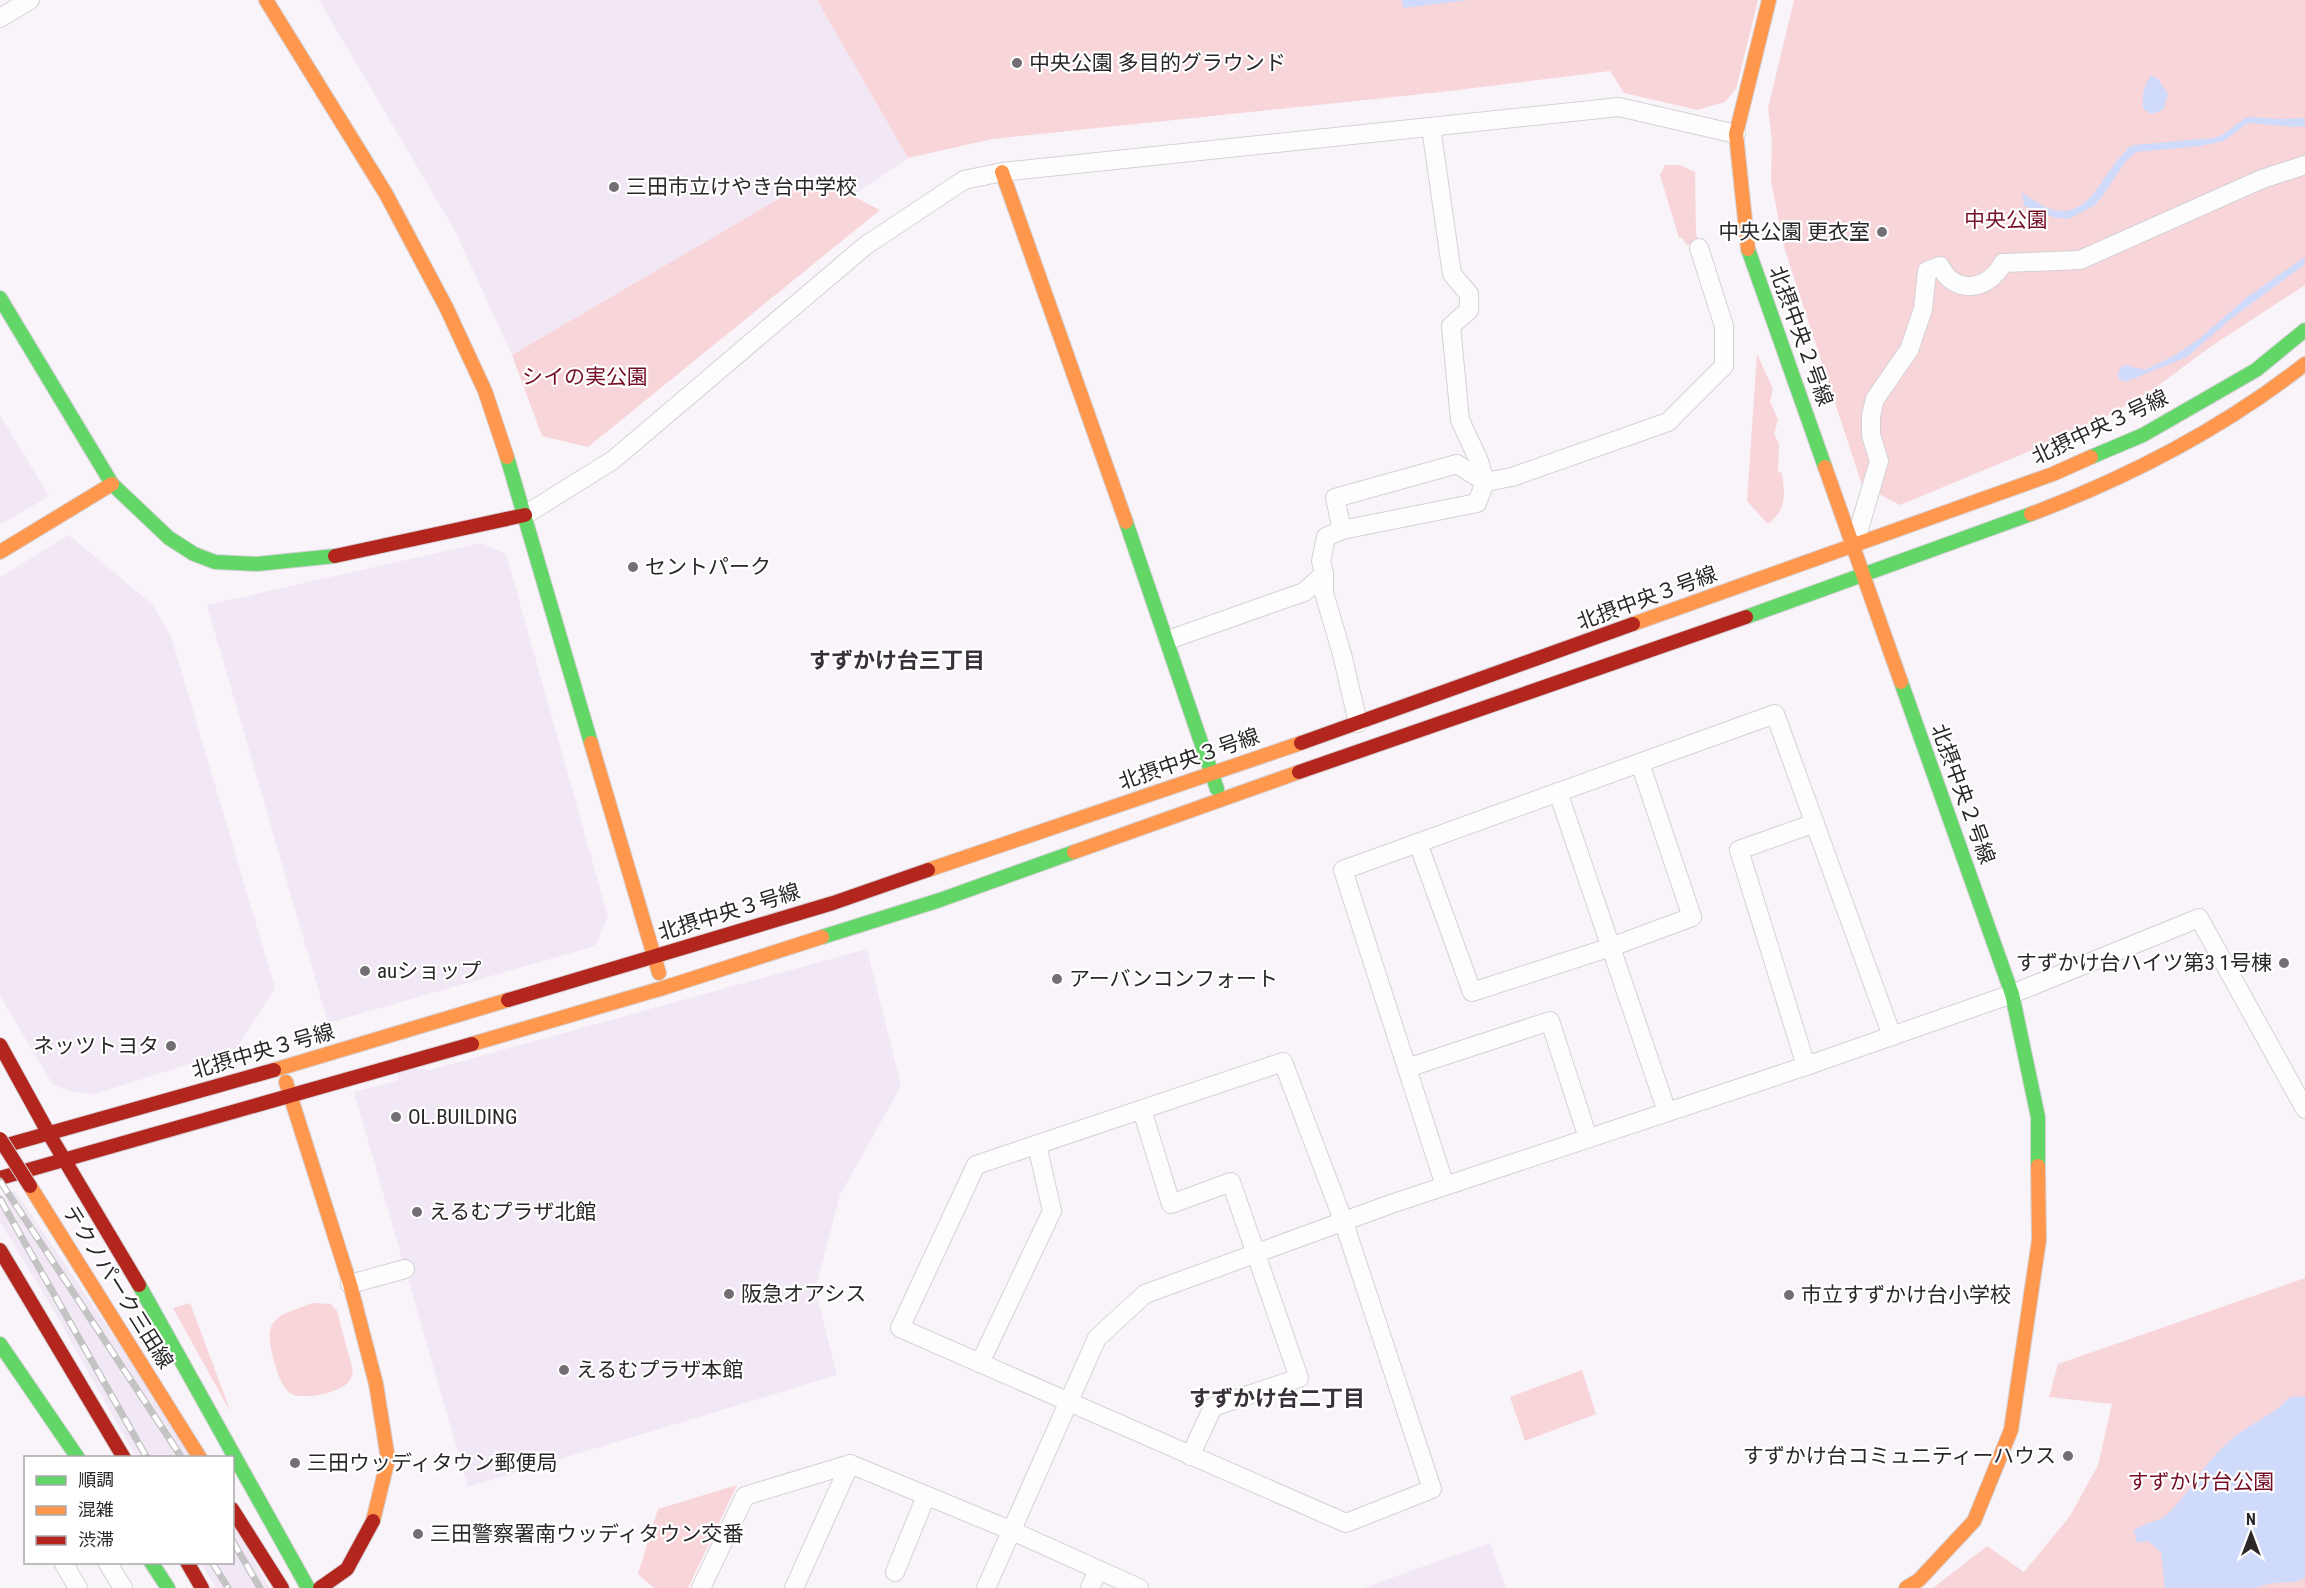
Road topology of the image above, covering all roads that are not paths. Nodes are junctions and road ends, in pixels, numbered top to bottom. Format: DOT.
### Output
graph roads {
  1 [pos="30,0"];
  2 [pos="266,0"];
  3 [pos="1769,0"];
  4 [pos="0,18"];
  5 [pos="1431,127"];
  6 [pos="1736,134"];
  7 [pos="2305,165"];
  8 [pos="1002,172"];
  9 [pos="1699,248"];
  10 [pos="0,298"];
  11 [pos="2305,330"];
  12 [pos="2305,364"];
  13 [pos="1485,482"];
  14 [pos="112,484"];
  15 [pos="525,515"];
  16 [pos="1342,530"];
  17 [pos="1854,546"];
  18 [pos="0,552"];
  19 [pos="1324,574"];
  20 [pos="1863,576"];
  21 [pos="1167,640"];
  22 [pos="1358,723"];
  23 [pos="1640,763"];
  24 [pos="1212,774"];
  25 [pos="1558,792"];
  26 [pos="1221,800"];
  27 [pos="1815,823"];
  28 [pos="1418,843"];
  29 [pos="1611,947"];
  30 [pos="654,957"];
  31 [pos="663,988"];
  32 [pos="2012,994"];
  33 [pos="668,1004"];
  34 [pos="1892,1036"];
  35 [pos="0,1045"];
  36 [pos="1806,1066"];
  37 [pos="281,1068"];
  38 [pos="1407,1068"];
  39 [pos="291,1097"];
  40 [pos="2305,1109"];
  41 [pos="1142,1110"];
  42 [pos="1667,1112"];
  43 [pos="49,1134"];
  44 [pos="1588,1138"];
  45 [pos="0,1139"];
  46 [pos="1037,1144"];
  47 [pos="0,1147"];
  48 [pos="64,1159"];
  49 [pos="0,1178"];
  50 [pos="1445,1186"];
  51 [pos="1343,1220"];
  52 [pos="0,1250"];
  53 [pos="1257,1252"];
  54 [pos="405,1269"];
  55 [pos="350,1284"];
  56 [pos="0,1344"];
  57 [pos="980,1363"];
  58 [pos="1068,1403"];
  59 [pos="77,1456"];
  60 [pos="123,1456"];
  61 [pos="199,1456"];
  62 [pos="1190,1456"];
  63 [pos="850,1464"];
  64 [pos="926,1496"];
  65 [pos="234,1512"];
  66 [pos="1010,1530"];
  67 [pos="64,1564"];
  68 [pos="108,1564"];
  69 [pos="151,1564"];
  70 [pos="188,1564"];
  71 [pos="1098,1570"];
  72 [pos="895,1572"];
  73 [pos="78,1588"];
  74 [pos="123,1588"];
  75 [pos="168,1588"];
  76 [pos="202,1588"];
  77 [pos="282,1588"];
  78 [pos="308,1588"];
  79 [pos="320,1588"];
  80 [pos="701,1588"];
  81 [pos="794,1588"];
  82 [pos="986,1588"];
  83 [pos="1090,1588"];
  84 [pos="1138,1588"];
  85 [pos="1906,1588"];
  1 -- 4 [label="street"];
  2 -- 15 [label="street"];
  3 -- 6 [label="street, 北摂中央２号線"];
  5 -- 6 [label="street"];
  5 -- 8 [label="street"];
  5 -- 13 [label="street"];
  6 -- 17 [label="street, 北摂中央２号線"];
  7 -- 17 [label="street"];
  8 -- 15 [label="street"];
  8 -- 21 [label="street"];
  9 -- 13 [label="street"];
  10 -- 14 [label="street"];
  11 -- 17 [label="street, 北摂中央３号線"];
  12 -- 20 [label="street"];
  13 -- 16 [label="street"];
  13 -- 16 [label="street"];
  14 -- 15 [label="street"];
  14 -- 18 [label="street"];
  15 -- 30 [label="street"];
  16 -- 19 [label="street"];
  17 -- 20 [label="street, 北摂中央２号線"];
  17 -- 22 [label="street, 北摂中央３号線"];
  19 -- 21 [label="street"];
  19 -- 22 [label="street"];
  20 -- 26 [label="street"];
  20 -- 32 [label="street, 北摂中央２号線"];
  21 -- 24 [label="street"];
  22 -- 24 [label="street, 北摂中央３号線"];
  23 -- 25 [label="street"];
  23 -- 27 [label="street"];
  23 -- 29 [label="street"];
  24 -- 26 [label="street"];
  24 -- 30 [label="street, 北摂中央３号線"];
  25 -- 28 [label="street"];
  25 -- 29 [label="street"];
  26 -- 31 [label="street"];
  27 -- 34 [label="street"];
  27 -- 36 [label="street"];
  28 -- 29 [label="street"];
  28 -- 38 [label="street"];
  29 -- 42 [label="street"];
  30 -- 31 [label="street"];
  30 -- 37 [label="street, 北摂中央３号線"];
  31 -- 33 [label="street"];
  31 -- 39 [label="street"];
  32 -- 34 [label="street"];
  32 -- 40 [label="street"];
  32 -- 85 [label="street, 北摂中央２号線"];
  34 -- 36 [label="street"];
  35 -- 43 [label="street"];
  36 -- 42 [label="street"];
  37 -- 39 [label="street"];
  37 -- 43 [label="street, 北摂中央３号線"];
  38 -- 44 [label="street"];
  38 -- 50 [label="street"];
  39 -- 48 [label="street"];
  39 -- 55 [label="street"];
  41 -- 46 [label="street"];
  41 -- 51 [label="street"];
  41 -- 53 [label="street"];
  42 -- 44 [label="street"];
  43 -- 47 [label="street, 北摂中央３号線"];
  43 -- 48 [label="street"];
  44 -- 50 [label="street"];
  45 -- 61 [label="street, テクノパーク三田線, bridge"];
  46 -- 57 [label="street"];
  46 -- 57 [label="street"];
  48 -- 49 [label="street"];
  48 -- 78 [label="street"];
  50 -- 51 [label="street"];
  51 -- 53 [label="street"];
  51 -- 62 [label="street"];
  52 -- 60 [label="street"];
  53 -- 58 [label="street"];
  53 -- 62 [label="street"];
  54 -- 55 [label="street"];
  55 -- 79 [label="street"];
  56 -- 59 [label="street"];
  57 -- 58 [label="street"];
  58 -- 62 [label="street"];
  58 -- 66 [label="street"];
  63 -- 64 [label="street"];
  63 -- 80 [label="street"];
  63 -- 81 [label="street"];
  64 -- 66 [label="street"];
  64 -- 72 [label="street"];
  65 -- 77 [label="street"];
  66 -- 71 [label="street"];
  66 -- 82 [label="street"];
  67 -- 73 [label="street"];
  68 -- 74 [label="street"];
  69 -- 75 [label="street"];
  70 -- 76 [label="street"];
  71 -- 83 [label="street"];
  71 -- 84 [label="street"];
}
